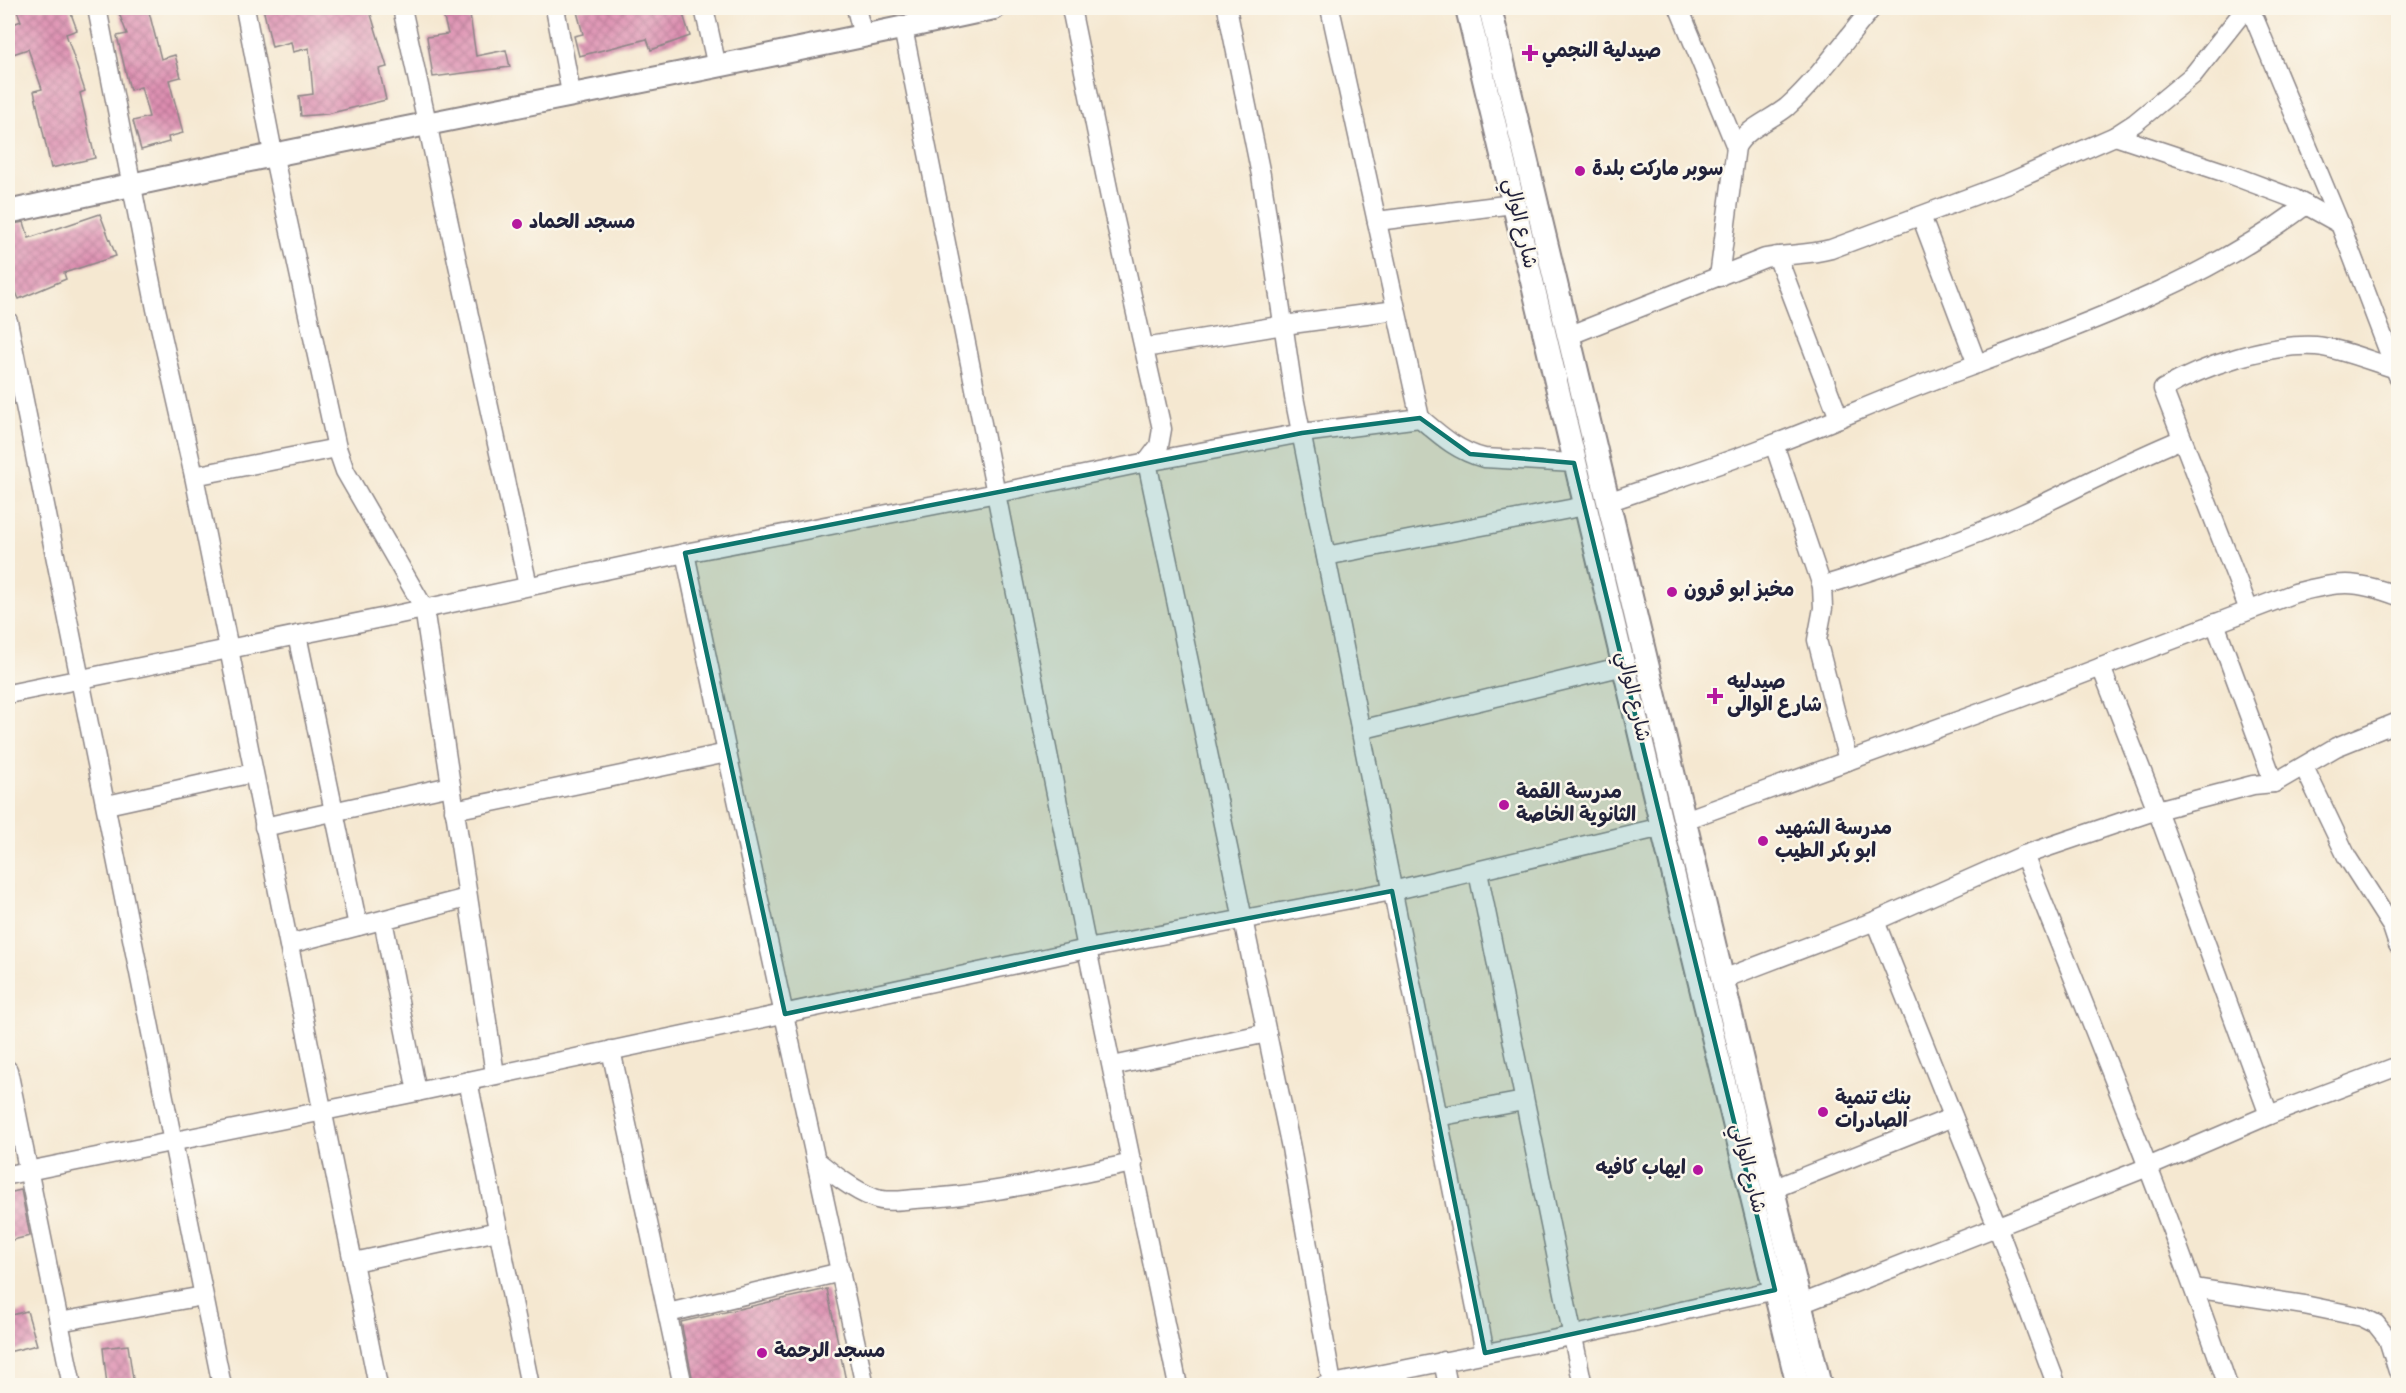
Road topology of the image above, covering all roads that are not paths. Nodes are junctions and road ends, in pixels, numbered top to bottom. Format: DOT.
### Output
graph roads {
  1 [pos="97,8"];
  2 [pos="245,8"];
  3 [pos="402,8"];
  4 [pos="555,8"];
  5 [pos="704,8"];
  6 [pos="856,8"];
  7 [pos="994,8"];
  8 [pos="1071,8"];
  9 [pos="1227,8"];
  10 [pos="1330,8"];
  11 [pos="1467,8"];
  12 [pos="1490,8"];
  13 [pos="1679,8"];
  14 [pos="1872,8"];
  15 [pos="2248,8"];
  16 [pos="903,28"];
  17 [pos="862,36"];
  18 [pos="717,67"];
  19 [pos="571,93"];
  20 [pos="426,122"];
  21 [pos="2115,136"];
  22 [pos="1736,147"];
  23 [pos="273,153"];
  24 [pos="132,184"];
  25 [pos="1514,204"];
  26 [pos="2306,206"];
  27 [pos="8,212"];
  28 [pos="1921,216"];
  29 [pos="1377,221"];
  30 [pos="2340,224"];
  31 [pos="1778,256"];
  32 [pos="1719,277"];
  33 [pos="1396,310"];
  34 [pos="8,321"];
  35 [pos="1284,325"];
  36 [pos="1568,336"];
  37 [pos="1144,348"];
  38 [pos="1977,364"];
  39 [pos="2397,372"];
  40 [pos="1420,417"];
  41 [pos="1839,418"];
  42 [pos="1302,433"];
  43 [pos="2182,439"];
  44 [pos="1774,444"];
  45 [pos="337,448"];
  46 [pos="1147,462"];
  47 [pos="1574,463"];
  48 [pos="194,476"];
  49 [pos="997,493"];
  50 [pos="1608,502"];
  51 [pos="1585,506"];
  52 [pos="685,553"];
  53 [pos="1326,556"];
  54 [pos="528,586"];
  55 [pos="1822,586"];
  56 [pos="2398,596"];
  57 [pos="424,608"];
  58 [pos="2248,610"];
  59 [pos="2216,623"];
  60 [pos="297,635"];
  61 [pos="227,649"];
  62 [pos="1624,666"];
  63 [pos="2101,667"];
  64 [pos="81,679"];
  65 [pos="8,694"];
  66 [pos="2398,722"];
  67 [pos="1360,730"];
  68 [pos="726,753"];
  69 [pos="1848,761"];
  70 [pos="2304,767"];
  71 [pos="253,772"];
  72 [pos="2274,783"];
  73 [pos="451,786"];
  74 [pos="107,805"];
  75 [pos="454,810"];
  76 [pos="2157,810"];
  77 [pos="334,812"];
  78 [pos="1685,820"];
  79 [pos="264,827"];
  80 [pos="1662,827"];
  81 [pos="2024,855"];
  82 [pos="1478,872"];
  83 [pos="1392,891"];
  84 [pos="467,898"];
  85 [pos="383,920"];
  86 [pos="1243,920"];
  87 [pos="1875,921"];
  88 [pos="358,926"];
  89 [pos="289,944"];
  90 [pos="2398,945"];
  91 [pos="1087,949"];
  92 [pos="1723,979"];
  93 [pos="785,1014"];
  94 [pos="1267,1033"];
  95 [pos="611,1050"];
  96 [pos="1113,1066"];
  97 [pos="2398,1066"];
  98 [pos="8,1070"];
  99 [pos="495,1074"];
  100 [pos="468,1081"];
  101 [pos="417,1092"];
  102 [pos="1524,1101"];
  103 [pos="322,1110"];
  104 [pos="2270,1115"];
  105 [pos="1437,1117"];
  106 [pos="1953,1117"];
  107 [pos="172,1141"];
  108 [pos="816,1160"];
  109 [pos="1132,1163"];
  110 [pos="2148,1167"];
  111 [pos="27,1172"];
  112 [pos="8,1175"];
  113 [pos="1773,1190"];
  114 [pos="1997,1226"];
  115 [pos="498,1232"];
  116 [pos="354,1262"];
  117 [pos="841,1272"];
  118 [pos="2194,1287"];
  119 [pos="1791,1293"];
  120 [pos="203,1296"];
  121 [pos="668,1313"];
  122 [pos="59,1322"];
  123 [pos="1571,1336"];
  124 [pos="1485,1353"];
  125 [pos="1443,1361"];
  126 [pos="2398,1371"];
  127 [pos="1327,1385"];
  128 [pos="72,1386"];
  129 [pos="222,1386"];
  130 [pos="378,1386"];
  131 [pos="530,1386"];
  132 [pos="683,1386"];
  133 [pos="865,1386"];
  134 [pos="1178,1386"];
  135 [pos="1448,1386"];
  136 [pos="1583,1386"];
  137 [pos="1798,1386"];
  138 [pos="1820,1386"];
  139 [pos="2057,1386"];
  140 [pos="2228,1386"];
  1 -- 24 [label="street"];
  2 -- 23 [label="street"];
  3 -- 20 [label="street"];
  4 -- 19 [label="street"];
  5 -- 18 [label="street"];
  6 -- 17 [label="street"];
  7 -- 16 [label="street"];
  8 -- 37 [label="street"];
  9 -- 35 [label="street"];
  10 -- 29 [label="street"];
  11 -- 25 [label="street, شارع الوالي"];
  12 -- 36 [label="street, شارع الوالي"];
  13 -- 22 [label="street"];
  14 -- 22 [label="street"];
  15 -- 21 [label="street"];
  15 -- 30 [label="street"];
  16 -- 17 [label="street"];
  16 -- 49 [label="street"];
  17 -- 18 [label="street"];
  18 -- 19 [label="street"];
  19 -- 20 [label="street"];
  20 -- 23 [label="street"];
  20 -- 54 [label="street"];
  21 -- 26 [label="street"];
  21 -- 28 [label="street"];
  22 -- 32 [label="street"];
  23 -- 24 [label="street"];
  23 -- 45 [label="street"];
  24 -- 27 [label="street"];
  24 -- 48 [label="street"];
  25 -- 29 [label="street"];
  25 -- 47 [label="street, شارع الوالي"];
  26 -- 30 [label="street"];
  26 -- 38 [label="street"];
  28 -- 31 [label="street"];
  28 -- 38 [label="street"];
  29 -- 33 [label="street"];
  30 -- 39 [label="street"];
  31 -- 32 [label="street"];
  31 -- 41 [label="street"];
  32 -- 36 [label="street"];
  33 -- 35 [label="street"];
  33 -- 40 [label="street"];
  34 -- 64 [label="street"];
  35 -- 37 [label="street"];
  35 -- 42 [label="street"];
  36 -- 50 [label="street, شارع الوالي"];
  37 -- 46 [label="street"];
  38 -- 41 [label="street"];
  39 -- 43 [label="street"];
  40 -- 42 [label="street"];
  40 -- 47 [label="street"];
  41 -- 44 [label="street"];
  42 -- 46 [label="street"];
  42 -- 53 [label="street"];
  43 -- 55 [label="street"];
  43 -- 58 [label="street"];
  44 -- 50 [label="street"];
  44 -- 55 [label="street"];
  45 -- 48 [label="street"];
  45 -- 57 [label="street"];
  46 -- 49 [label="street"];
  46 -- 86 [label="street"];
  47 -- 51 [label="street, شارع الوالي"];
  48 -- 61 [label="street"];
  49 -- 52 [label="street"];
  49 -- 91 [label="street"];
  50 -- 78 [label="street, شارع الوالي"];
  51 -- 53 [label="street"];
  51 -- 62 [label="street, شارع الوالي"];
  52 -- 54 [label="street"];
  52 -- 68 [label="street"];
  53 -- 67 [label="street"];
  54 -- 57 [label="street"];
  55 -- 69 [label="street"];
  56 -- 58 [label="street"];
  57 -- 60 [label="street"];
  57 -- 73 [label="street"];
  58 -- 59 [label="street"];
  59 -- 63 [label="street"];
  59 -- 72 [label="street"];
  60 -- 61 [label="street"];
  60 -- 77 [label="street"];
  61 -- 64 [label="street"];
  61 -- 71 [label="street"];
  62 -- 67 [label="street"];
  62 -- 80 [label="street, شارع الوالي"];
  63 -- 69 [label="street"];
  63 -- 76 [label="street"];
  64 -- 65 [label="street"];
  64 -- 74 [label="street"];
  66 -- 70 [label="street"];
  67 -- 83 [label="street"];
  68 -- 75 [label="street"];
  68 -- 93 [label="street"];
  69 -- 78 [label="street"];
  70 -- 72 [label="street"];
  70 -- 90 [label="street"];
  71 -- 74 [label="street"];
  71 -- 79 [label="street"];
  72 -- 76 [label="street"];
  73 -- 75 [label="street"];
  73 -- 77 [label="street"];
  74 -- 107 [label="street"];
  75 -- 84 [label="street"];
  76 -- 81 [label="street"];
  76 -- 104 [label="street"];
  77 -- 79 [label="street"];
  77 -- 88 [label="street"];
  78 -- 92 [label="street, شارع الوالي"];
  79 -- 89 [label="street"];
  80 -- 82 [label="street"];
  80 -- 119 [label="street, شارع الوالي"];
  81 -- 87 [label="street"];
  81 -- 110 [label="street"];
  82 -- 83 [label="street"];
  82 -- 102 [label="street"];
  83 -- 86 [label="street"];
  83 -- 105 [label="street"];
  84 -- 85 [label="street"];
  84 -- 99 [label="street"];
  85 -- 88 [label="street"];
  85 -- 101 [label="street"];
  86 -- 91 [label="street"];
  86 -- 94 [label="street"];
  87 -- 92 [label="street"];
  87 -- 106 [label="street"];
  88 -- 89 [label="street"];
  89 -- 103 [label="street"];
  91 -- 93 [label="street"];
  91 -- 96 [label="street"];
  92 -- 113 [label="street, شارع الوالي"];
  93 -- 95 [label="street"];
  93 -- 108 [label="street"];
  94 -- 96 [label="street"];
  94 -- 127 [label="street"];
  95 -- 99 [label="street"];
  95 -- 121 [label="street"];
  96 -- 109 [label="street"];
  97 -- 104 [label="street"];
  98 -- 111 [label="street"];
  99 -- 100 [label="street"];
  100 -- 101 [label="street"];
  100 -- 115 [label="street"];
  101 -- 103 [label="street"];
  102 -- 105 [label="street"];
  102 -- 123 [label="street"];
  103 -- 107 [label="street"];
  103 -- 116 [label="street"];
  104 -- 110 [label="street"];
  105 -- 124 [label="street"];
  106 -- 113 [label="street"];
  106 -- 114 [label="street"];
  107 -- 111 [label="street"];
  107 -- 120 [label="street"];
  108 -- 109 [label="street"];
  108 -- 117 [label="street"];
  109 -- 134 [label="street"];
  110 -- 114 [label="street"];
  110 -- 118 [label="street"];
  111 -- 112 [label="street"];
  111 -- 122 [label="street"];
  113 -- 119 [label="street, شارع الوالي"];
  114 -- 119 [label="street"];
  114 -- 139 [label="street"];
  115 -- 116 [label="street"];
  115 -- 131 [label="street"];
  116 -- 130 [label="street"];
  117 -- 121 [label="street"];
  117 -- 133 [label="street"];
  118 -- 126 [label="street"];
  118 -- 140 [label="street"];
  119 -- 123 [label="street"];
  119 -- 137 [label="street, شارع الوالي"];
  119 -- 138 [label="street, شارع الوالي"];
  120 -- 122 [label="street"];
  120 -- 129 [label="street"];
  121 -- 132 [label="street"];
  122 -- 128 [label="street"];
  123 -- 124 [label="street"];
  123 -- 136 [label="street"];
  124 -- 125 [label="street"];
  125 -- 127 [label="street"];
  125 -- 135 [label="street"];
}
